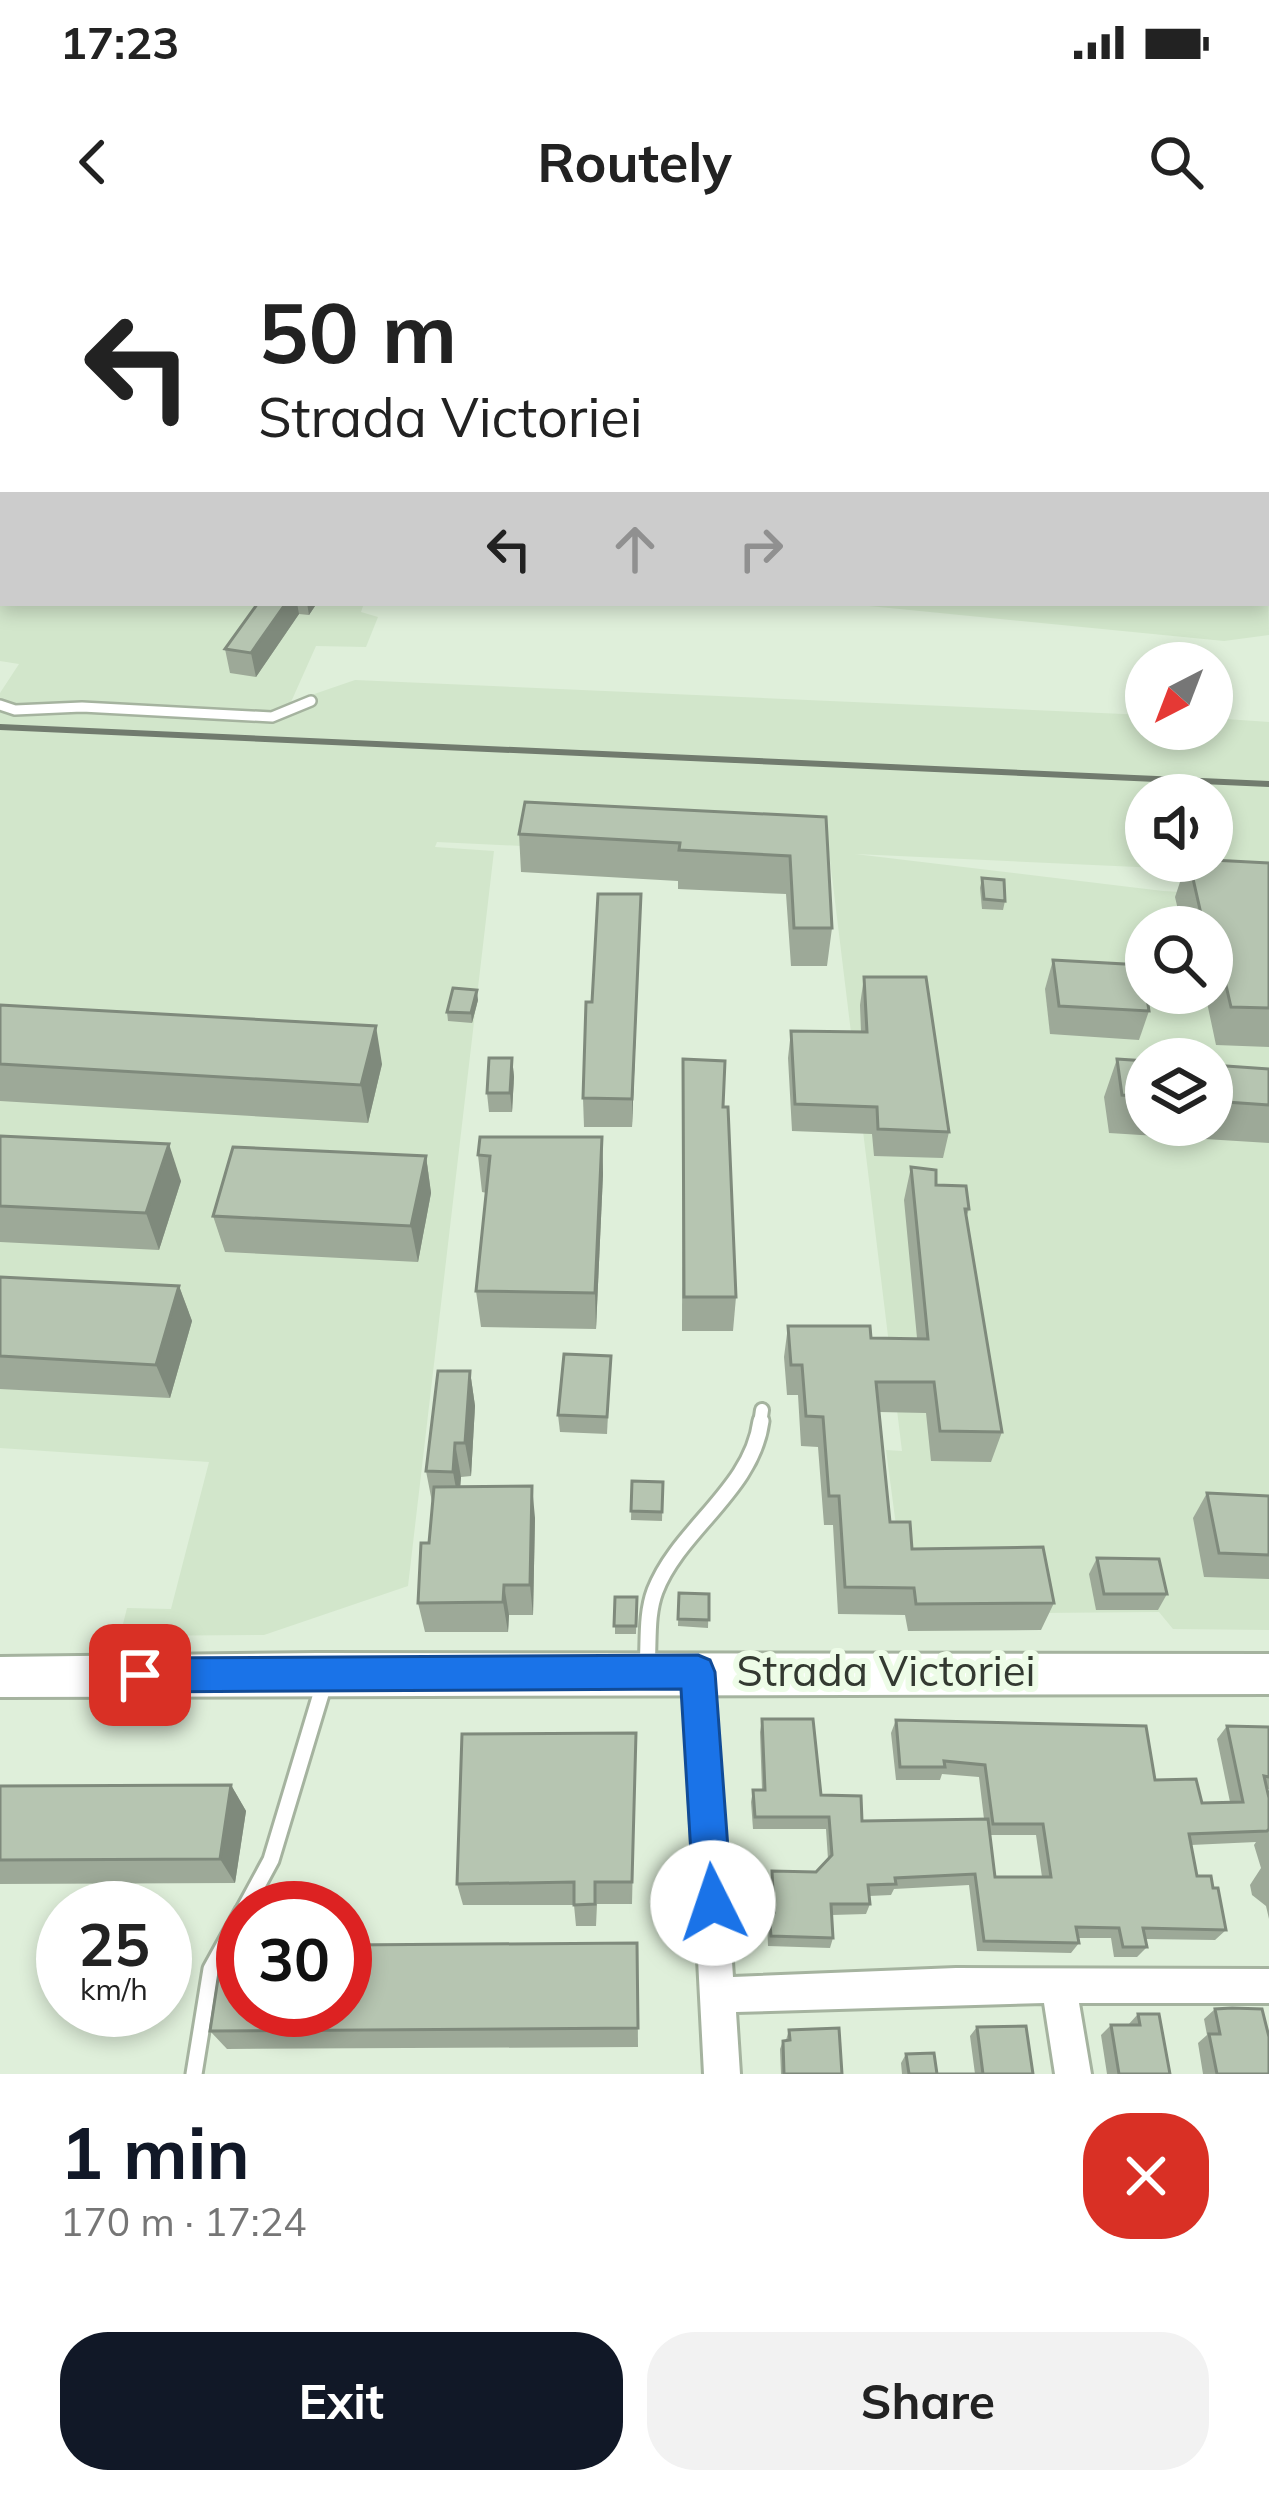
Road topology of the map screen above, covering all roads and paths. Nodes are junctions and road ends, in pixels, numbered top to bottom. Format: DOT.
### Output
graph roads {
  1 [pos="310,701"];
  2 [pos="0,705"];
  3 [pos="762,1410"];
  4 [pos="698,1672"];
  5 [pos="327,1674"];
  6 [pos="646,1674"];
  7 [pos="1269,1674"];
  8 [pos="0,1677"];
  9 [pos="260,1881"];
  10 [pos="216,1960"];
  11 [pos="1269,1986"];
  12 [pos="1059,1987"];
  13 [pos="719,1994"];
  14 [pos="194,2074"];
  15 [pos="722,2074"];
  16 [pos="1073,2074"];
  1 -- 2 [label="lane"];
  3 -- 6 [label="lane"];
  4 -- 6 [label="street, Strada Victoriei"];
  4 -- 7 [label="street, Strada Victoriei"];
  4 -- 13 [label="street"];
  5 -- 6 [label="street, Strada Victoriei"];
  5 -- 8 [label="street, Strada Victoriei"];
  5 -- 9 [label="lane"];
  10 -- 14 [label="lane"];
  11 -- 12 [label="street"];
  12 -- 13 [label="street"];
  12 -- 16 [label="street"];
  13 -- 15 [label="street"];
}
